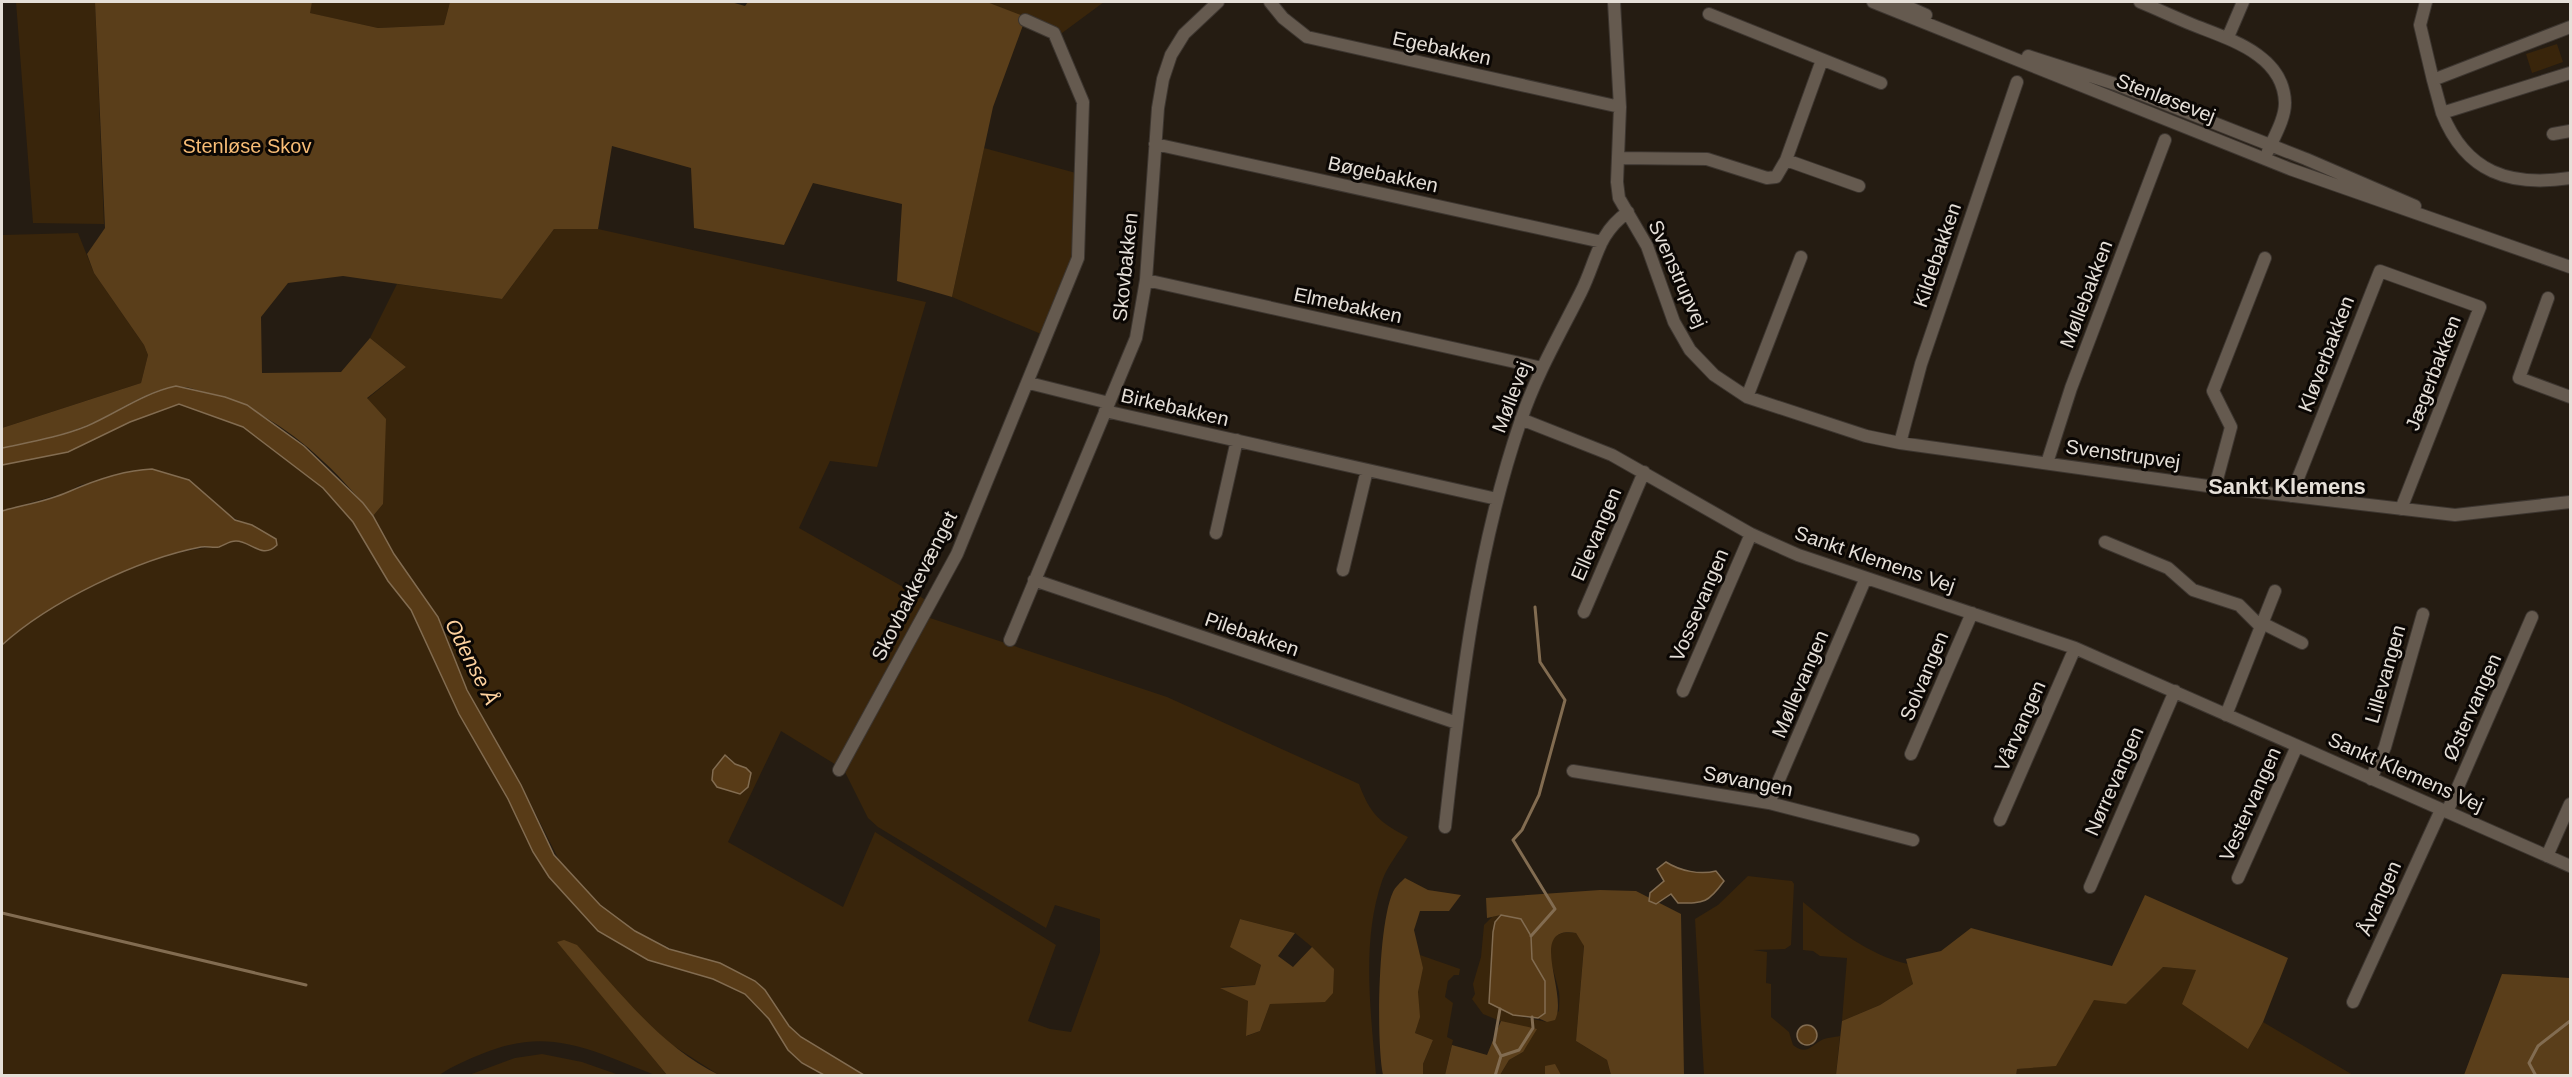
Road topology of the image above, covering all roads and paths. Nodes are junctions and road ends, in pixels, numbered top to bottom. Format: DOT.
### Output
graph roads {
  1 [pos="1218,2"];
  2 [pos="1270,2"];
  3 [pos="1614,2"];
  4 [pos="1873,2"];
  5 [pos="1897,2"];
  6 [pos="2140,2"];
  7 [pos="2243,2"];
  8 [pos="2426,2"];
  9 [pos="1709,14"];
  10 [pos="1025,20"];
  11 [pos="2571,27"];
  12 [pos="2228,37"];
  13 [pos="1822,60"];
  14 [pos="2571,73"];
  15 [pos="2433,80"];
  16 [pos="2017,82"];
  17 [pos="1881,83"];
  18 [pos="1620,108"];
  19 [pos="2442,113"];
  20 [pos="2571,131"];
  21 [pos="2553,134"];
  22 [pos="2165,140"];
  23 [pos="1155,144"];
  24 [pos="2271,145"];
  25 [pos="1619,158"];
  26 [pos="2266,158"];
  27 [pos="1786,160"];
  28 [pos="2571,178"];
  29 [pos="1859,186"];
  30 [pos="1628,212"];
  31 [pos="2447,223"];
  32 [pos="1602,242"];
  33 [pos="1801,257"];
  34 [pos="2265,258"];
  35 [pos="2571,267"];
  36 [pos="1146,280"];
  37 [pos="2424,286"];
  38 [pos="2548,298"];
  39 [pos="1542,368"];
  40 [pos="1029,383"];
  41 [pos="1747,397"];
  42 [pos="2571,397"];
  43 [pos="1107,407"];
  44 [pos="1521,419"];
  45 [pos="1237,440"];
  46 [pos="1900,443"];
  47 [pos="2047,463"];
  48 [pos="1367,470"];
  49 [pos="1644,472"];
  50 [pos="2215,487"];
  51 [pos="2291,496"];
  52 [pos="1497,499"];
  53 [pos="2571,502"];
  54 [pos="2401,509"];
  55 [pos="1216,532"];
  56 [pos="1751,534"];
  57 [pos="2105,542"];
  58 [pos="1343,570"];
  59 [pos="1865,579"];
  60 [pos="1034,580"];
  61 [pos="2275,591"];
  62 [pos="1584,612"];
  63 [pos="1972,613"];
  64 [pos="2423,614"];
  65 [pos="2532,617"];
  66 [pos="2262,625"];
  67 [pos="1010,640"];
  68 [pos="2302,643"];
  69 [pos="2075,648"];
  70 [pos="1683,691"];
  71 [pos="2175,691"];
  72 [pos="2226,715"];
  73 [pos="1457,723"];
  74 [pos="2297,746"];
  75 [pos="1911,754"];
  76 [pos="839,770"];
  77 [pos="1573,771"];
  78 [pos="2372,779"];
  79 [pos="1769,803"];
  80 [pos="2571,804"];
  81 [pos="2444,811"];
  82 [pos="2000,820"];
  83 [pos="1445,827"];
  84 [pos="1913,840"];
  85 [pos="2547,855"];
  86 [pos="2571,866"];
  87 [pos="2238,878"];
  88 [pos="2090,887"];
  89 [pos="2353,1002"];
  1 -- 23 [label="street, Skovbakken"];
  2 -- 18 [label="street, Egebakken"];
  3 -- 18 [label="street"];
  4 -- 26 [label="street, Stenløsevej"];
  5 -- 24 [label="street, Stenløsevej"];
  6 -- 12 [label="street"];
  7 -- 12 [label="street"];
  8 -- 15 [label="street"];
  9 -- 13 [label="street"];
  10 -- 40 [label="street, Skovbakkevænget"];
  11 -- 15 [label="street"];
  12 -- 24 [label="street"];
  13 -- 17 [label="street"];
  13 -- 27 [label="street"];
  14 -- 19 [label="street"];
  15 -- 19 [label="street"];
  16 -- 46 [label="street, Kildebakken"];
  18 -- 25 [label="street"];
  19 -- 28 [label="street"];
  20 -- 21 [label="street"];
  22 -- 47 [label="street, Møllebakken"];
  23 -- 32 [label="street, Bøgebakken"];
  23 -- 36 [label="street, Skovbakken"];
  24 -- 26 [label="street"];
  24 -- 31 [label="street, Stenløsevej"];
  25 -- 27 [label="street"];
  25 -- 30 [label="street"];
  26 -- 31 [label="street, Stenløsevej"];
  27 -- 29 [label="street"];
  30 -- 32 [label="street, Møllevej"];
  30 -- 41 [label="street, Svenstrupvej"];
  31 -- 35 [label="street, Stenløsevej"];
  32 -- 39 [label="street, Møllevej"];
  33 -- 41 [label="street"];
  34 -- 50 [label="street"];
  36 -- 39 [label="street, Elmebakken"];
  36 -- 43 [label="street, Skovbakken"];
  37 -- 51 [label="street, Kløverbakken"];
  37 -- 54 [label="street, Jægerbakken"];
  38 -- 42 [label="street"];
  39 -- 44 [label="street, Møllevej"];
  40 -- 43 [label="street"];
  40 -- 76 [label="street, Skovbakkevænget"];
  41 -- 46 [label="street, Svenstrupvej"];
  43 -- 45 [label="street, Birkebakken"];
  43 -- 60 [label="street, Skovbakken"];
  44 -- 49 [label="street, Sankt Klemens Vej"];
  44 -- 52 [label="street, Møllevej"];
  45 -- 48 [label="street, Birkebakken"];
  45 -- 55 [label="street, Birkebakken"];
  46 -- 47 [label="street, Svenstrupvej"];
  47 -- 50 [label="street, Svenstrupvej"];
  48 -- 52 [label="street, Birkebakken"];
  48 -- 58 [label="street"];
  49 -- 56 [label="street, Sankt Klemens Vej"];
  49 -- 62 [label="street, Ellevangen"];
  50 -- 51 [label="street, Svenstrupvej"];
  51 -- 54 [label="street, Svenstrupvej"];
  52 -- 73 [label="street, Møllevej"];
  53 -- 54 [label="street, Svenstrupvej"];
  56 -- 59 [label="street, Sankt Klemens Vej"];
  56 -- 70 [label="street, Vossevangen"];
  57 -- 66 [label="street"];
  59 -- 63 [label="street, Sankt Klemens Vej"];
  59 -- 79 [label="street, Møllevangen"];
  60 -- 67 [label="street, Skovbakken"];
  60 -- 73 [label="street, Pilebakken"];
  61 -- 66 [label="street"];
  63 -- 69 [label="street, Sankt Klemens Vej"];
  63 -- 75 [label="street, Solvangen"];
  64 -- 78 [label="street, Lillevangen"];
  65 -- 81 [label="street, Østervangen"];
  66 -- 68 [label="street"];
  66 -- 72 [label="street"];
  69 -- 71 [label="street, Sankt Klemens Vej"];
  69 -- 82 [label="street, Vårvangen"];
  71 -- 72 [label="street, Sankt Klemens Vej"];
  71 -- 88 [label="street, Nørrevangen"];
  72 -- 74 [label="street, Sankt Klemens Vej"];
  73 -- 83 [label="street, Møllevej"];
  74 -- 78 [label="street, Sankt Klemens Vej"];
  74 -- 87 [label="street, Vestervangen"];
  77 -- 79 [label="street, Søvangen"];
  78 -- 81 [label="street, Sankt Klemens Vej"];
  79 -- 84 [label="street, Søvangen"];
  80 -- 85 [label="street"];
  81 -- 85 [label="street, Sankt Klemens Vej"];
  81 -- 89 [label="street, Åvangen"];
  85 -- 86 [label="street, Sankt Klemens Vej"];
}
